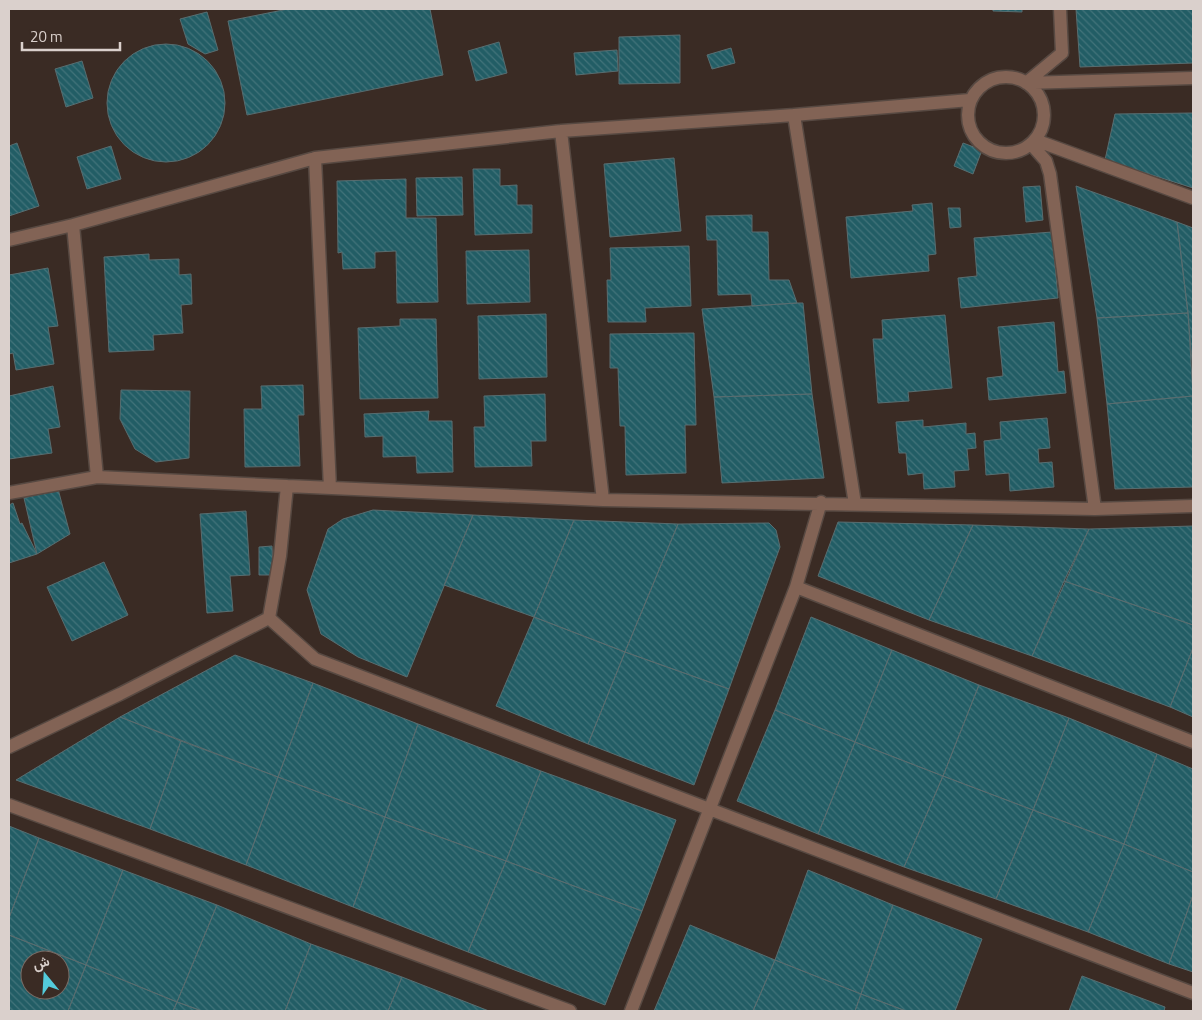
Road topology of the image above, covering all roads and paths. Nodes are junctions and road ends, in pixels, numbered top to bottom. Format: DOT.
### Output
graph roads {
  1 [pos="1060,9"];
  2 [pos="1193,78"];
  3 [pos="1026,83"];
  4 [pos="970,100"];
  5 [pos="794,116"];
  6 [pos="561,130"];
  7 [pos="1033,142"];
  8 [pos="315,158"];
  9 [pos="1193,198"];
  10 [pos="73,225"];
  11 [pos="9,240"];
  12 [pos="96,477"];
  13 [pos="287,486"];
  14 [pos="330,488"];
  15 [pos="9,493"];
  16 [pos="603,500"];
  17 [pos="821,502"];
  18 [pos="855,504"];
  19 [pos="1193,506"];
  20 [pos="1095,509"];
  21 [pos="796,587"];
  22 [pos="270,618"];
  23 [pos="1193,742"];
  24 [pos="9,747"];
  25 [pos="9,805"];
  26 [pos="710,808"];
  27 [pos="1193,993"];
  28 [pos="570,1011"];
  29 [pos="631,1011"];
  1 -- 3 [label="street"];
  2 -- 3 [label="street"];
  3 -- 4 [label="street"];
  3 -- 7 [label="street"];
  4 -- 5 [label="street"];
  4 -- 7 [label="street"];
  5 -- 6 [label="street"];
  5 -- 18 [label="street"];
  6 -- 8 [label="street"];
  6 -- 16 [label="street"];
  7 -- 9 [label="street"];
  7 -- 20 [label="street"];
  8 -- 10 [label="street"];
  8 -- 14 [label="street"];
  10 -- 11 [label="street"];
  10 -- 12 [label="street"];
  12 -- 13 [label="street"];
  12 -- 15 [label="street"];
  13 -- 14 [label="street"];
  13 -- 22 [label="street"];
  14 -- 16 [label="street"];
  16 -- 17 [label="street"];
  17 -- 18 [label="street"];
  17 -- 21 [label="street"];
  18 -- 20 [label="street"];
  19 -- 20 [label="street"];
  21 -- 23 [label="street"];
  21 -- 26 [label="street"];
  22 -- 24 [label="street"];
  22 -- 26 [label="street"];
  25 -- 28 [label="street"];
  26 -- 27 [label="street"];
  26 -- 29 [label="street"];
}
